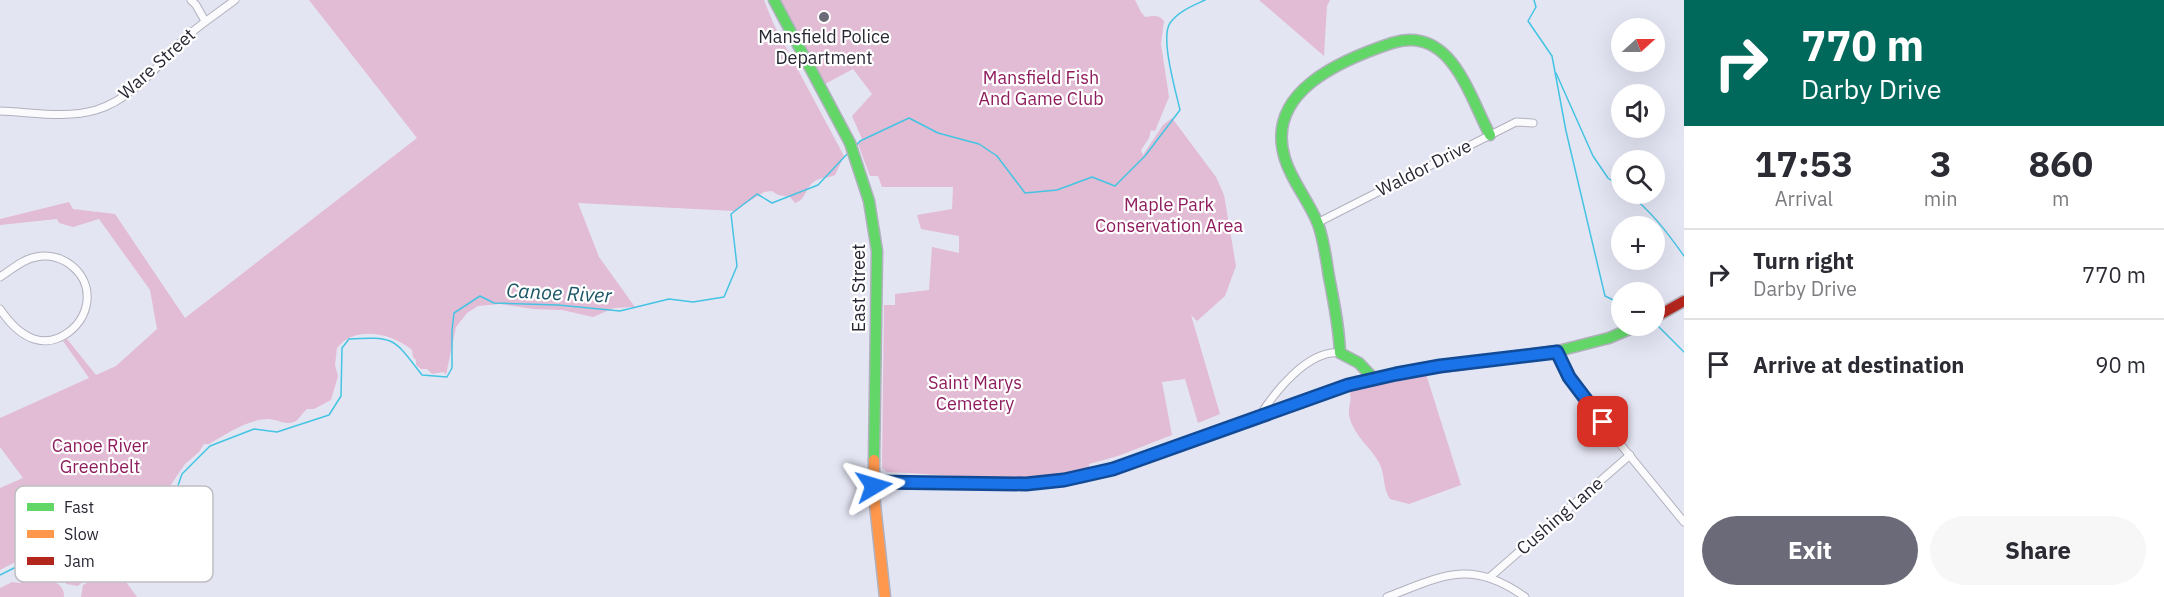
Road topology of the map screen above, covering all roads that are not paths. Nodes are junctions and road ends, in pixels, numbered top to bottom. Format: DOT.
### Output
graph roads {
  1 [pos="191,0"];
  2 [pos="235,0"];
  3 [pos="774,0"];
  4 [pos="205,21"];
  5 [pos="0,111"];
  6 [pos="1533,123"];
  7 [pos="1490,135"];
  8 [pos="1317,224"];
  9 [pos="0,277"];
  10 [pos="1684,301"];
  11 [pos="0,309"];
  12 [pos="1665,312"];
  13 [pos="1611,336"];
  14 [pos="1557,352"];
  15 [pos="1340,353"];
  16 [pos="1374,379"];
  17 [pos="1259,417"];
  18 [pos="1630,455"];
  19 [pos="874,482"];
  20 [pos="1684,522"];
  21 [pos="1490,577"];
  22 [pos="885,597"];
  23 [pos="1387,597"];
  24 [pos="1525,597"];
  1 -- 4 [label="street"];
  2 -- 4 [label="street, Ware Street"];
  3 -- 19 [label="street, East Street"];
  4 -- 5 [label="street, Ware Street"];
  6 -- 7 [label="street, Waldor Drive"];
  7 -- 8 [label="street, Waldor Drive"];
  7 -- 8 [label="street"];
  8 -- 15 [label="street"];
  9 -- 11 [label="street"];
  10 -- 12 [label="street"];
  13 -- 14 [label="street"];
  14 -- 16 [label="street"];
  14 -- 18 [label="street"];
  15 -- 16 [label="street"];
  15 -- 17 [label="street"];
  16 -- 17 [label="street"];
  17 -- 19 [label="street"];
  18 -- 20 [label="street"];
  18 -- 21 [label="street, Cushing Lane"];
  19 -- 22 [label="street, East Street"];
  21 -- 23 [label="street"];
  21 -- 24 [label="street"];
}
